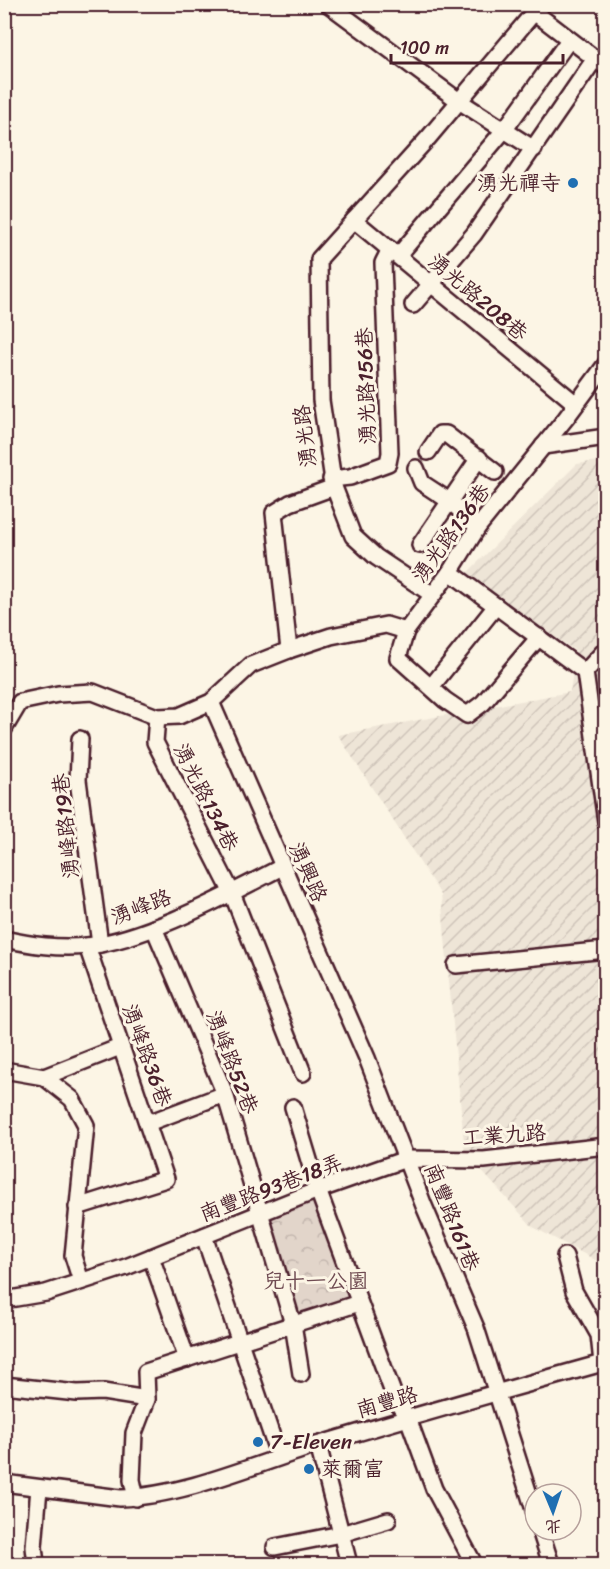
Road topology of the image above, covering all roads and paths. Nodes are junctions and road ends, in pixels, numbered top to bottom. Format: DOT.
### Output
graph roads {
  1 [pos="328,4"];
  2 [pos="538,8"];
  3 [pos="569,40"];
  4 [pos="600,64"];
  5 [pos="459,101"];
  6 [pos="505,129"];
  7 [pos="534,149"];
  8 [pos="354,220"];
  9 [pos="394,253"];
  10 [pos="431,285"];
  11 [pos="413,305"];
  12 [pos="606,364"];
  13 [pos="576,404"];
  14 [pos="606,437"];
  15 [pos="543,446"];
  16 [pos="428,452"];
  17 [pos="479,459"];
  18 [pos="416,468"];
  19 [pos="495,472"];
  20 [pos="332,483"];
  21 [pos="451,502"];
  22 [pos="478,527"];
  23 [pos="420,544"];
  24 [pos="450,572"];
  25 [pos="433,595"];
  26 [pos="496,606"];
  27 [pos="406,632"];
  28 [pos="539,638"];
  29 [pos="606,649"];
  30 [pos="289,650"];
  31 [pos="585,672"];
  32 [pos="431,687"];
  33 [pos="211,702"];
  34 [pos="157,717"];
  35 [pos="4,729"];
  36 [pos="81,739"];
  37 [pos="606,822"];
  38 [pos="282,867"];
  39 [pos="232,893"];
  40 [pos="154,928"];
  41 [pos="4,939"];
  42 [pos="93,945"];
  43 [pos="606,950"];
  44 [pos="456,965"];
  45 [pos="120,1047"];
  46 [pos="368,1058"];
  47 [pos="4,1070"];
  48 [pos="303,1073"];
  49 [pos="44,1077"];
  50 [pos="225,1094"];
  51 [pos="293,1107"];
  52 [pos="148,1123"];
  53 [pos="606,1146"];
  54 [pos="406,1159"];
  55 [pos="318,1190"];
  56 [pos="77,1207"];
  57 [pos="261,1214"];
  58 [pos="204,1236"];
  59 [pos="565,1256"];
  60 [pos="151,1257"];
  61 [pos="81,1281"];
  62 [pos="4,1300"];
  63 [pos="359,1303"];
  64 [pos="293,1324"];
  65 [pos="241,1341"];
  66 [pos="187,1359"];
  67 [pos="604,1362"];
  68 [pos="301,1374"];
  69 [pos="4,1385"];
  70 [pos="495,1393"];
  71 [pos="147,1399"];
  72 [pos="408,1418"];
  73 [pos="318,1445"];
  74 [pos="279,1457"];
  75 [pos="525,1482"];
  76 [pos="4,1483"];
  77 [pos="39,1488"];
  78 [pos="136,1498"];
  79 [pos="388,1520"];
  80 [pos="341,1534"];
  81 [pos="544,1542"];
  82 [pos="275,1547"];
  83 [pos="36,1564"];
  84 [pos="349,1564"];
  85 [pos="474,1564"];
  86 [pos="550,1564"];
  1 -- 5 [label="street"];
  2 -- 3 [label="street"];
  2 -- 5 [label="street, 湧光路"];
  3 -- 4 [label="street"];
  3 -- 6 [label="street"];
  4 -- 7 [label="street"];
  5 -- 6 [label="street"];
  5 -- 8 [label="street, 湧光路"];
  6 -- 7 [label="street"];
  6 -- 9 [label="street"];
  7 -- 10 [label="street"];
  8 -- 9 [label="street, 湧光路208巷"];
  8 -- 20 [label="street, 湧光路"];
  9 -- 10 [label="street, 湧光路208巷"];
  9 -- 20 [label="street, 湧光路156巷"];
  10 -- 11 [label="street"];
  10 -- 13 [label="street, 湧光路208巷"];
  12 -- 13 [label="street, 湧光路136巷"];
  13 -- 15 [label="street, 湧光路136巷"];
  14 -- 15 [label="street"];
  15 -- 22 [label="street, 湧光路136巷"];
  16 -- 17 [label="street"];
  17 -- 19 [label="street"];
  17 -- 21 [label="street"];
  18 -- 21 [label="street"];
  20 -- 25 [label="street"];
  20 -- 30 [label="street, 湧光路"];
  21 -- 22 [label="street"];
  21 -- 23 [label="street"];
  22 -- 24 [label="street, 湧光路136巷"];
  24 -- 25 [label="street, 湧光路136巷"];
  24 -- 26 [label="street"];
  25 -- 27 [label="street, 湧光路136巷"];
  26 -- 28 [label="street"];
  26 -- 32 [label="street"];
  27 -- 30 [label="street"];
  27 -- 32 [label="street"];
  28 -- 31 [label="street"];
  28 -- 32 [label="street"];
  29 -- 31 [label="street"];
  30 -- 33 [label="street"];
  31 -- 37 [label="street"];
  33 -- 34 [label="street"];
  33 -- 38 [label="street, 湧興路"];
  34 -- 35 [label="street"];
  34 -- 39 [label="street, 湧光路134巷"];
  36 -- 42 [label="street, 湧峰路19巷"];
  38 -- 39 [label="street, 湧峰路"];
  38 -- 46 [label="street, 湧興路"];
  39 -- 40 [label="street, 湧峰路"];
  39 -- 48 [label="street, 湧光路134巷"];
  40 -- 42 [label="street, 湧峰路"];
  40 -- 50 [label="street, 湧峰路52巷"];
  41 -- 42 [label="street, 湧峰路"];
  42 -- 45 [label="street, 湧峰路36巷"];
  43 -- 44 [label="street"];
  45 -- 49 [label="street"];
  45 -- 52 [label="street, 湧峰路36巷"];
  46 -- 54 [label="street, 南豐路161巷"];
  47 -- 49 [label="street"];
  49 -- 56 [label="street"];
  50 -- 52 [label="street"];
  50 -- 57 [label="street, 湧峰路52巷"];
  51 -- 55 [label="street"];
  52 -- 56 [label="street, 湧峰路36巷"];
  53 -- 54 [label="street, 工業九路"];
  54 -- 55 [label="street, 南豐路93巷18弄"];
  54 -- 70 [label="street, 南豐路161巷"];
  55 -- 57 [label="street, 南豐路93巷18弄"];
  55 -- 63 [label="street"];
  56 -- 61 [label="street"];
  57 -- 58 [label="street, 南豐路93巷18弄"];
  57 -- 64 [label="street, 湧峰路52巷"];
  58 -- 60 [label="street, 南豐路93巷18弄"];
  58 -- 65 [label="street"];
  59 -- 67 [label="street"];
  60 -- 61 [label="street, 南豐路93巷18弄"];
  60 -- 66 [label="street"];
  61 -- 62 [label="street, 南豐路93巷18弄"];
  63 -- 64 [label="street"];
  63 -- 72 [label="street"];
  64 -- 65 [label="street"];
  64 -- 68 [label="street, 湧峰路52巷"];
  65 -- 66 [label="street"];
  65 -- 74 [label="street"];
  66 -- 71 [label="street"];
  67 -- 70 [label="street, 南豐路"];
  69 -- 71 [label="street"];
  70 -- 72 [label="street, 南豐路"];
  70 -- 75 [label="street, 南豐路161巷"];
  71 -- 78 [label="street"];
  72 -- 73 [label="street, 南豐路"];
  72 -- 85 [label="street"];
  73 -- 74 [label="street, 南豐路"];
  73 -- 80 [label="street"];
  74 -- 78 [label="street, 南豐路"];
  76 -- 77 [label="street, 南豐路"];
  77 -- 78 [label="street, 南豐路"];
  77 -- 83 [label="street"];
  79 -- 80 [label="street"];
  80 -- 82 [label="street"];
  80 -- 84 [label="street"];
  81 -- 86 [label="street"];
}
